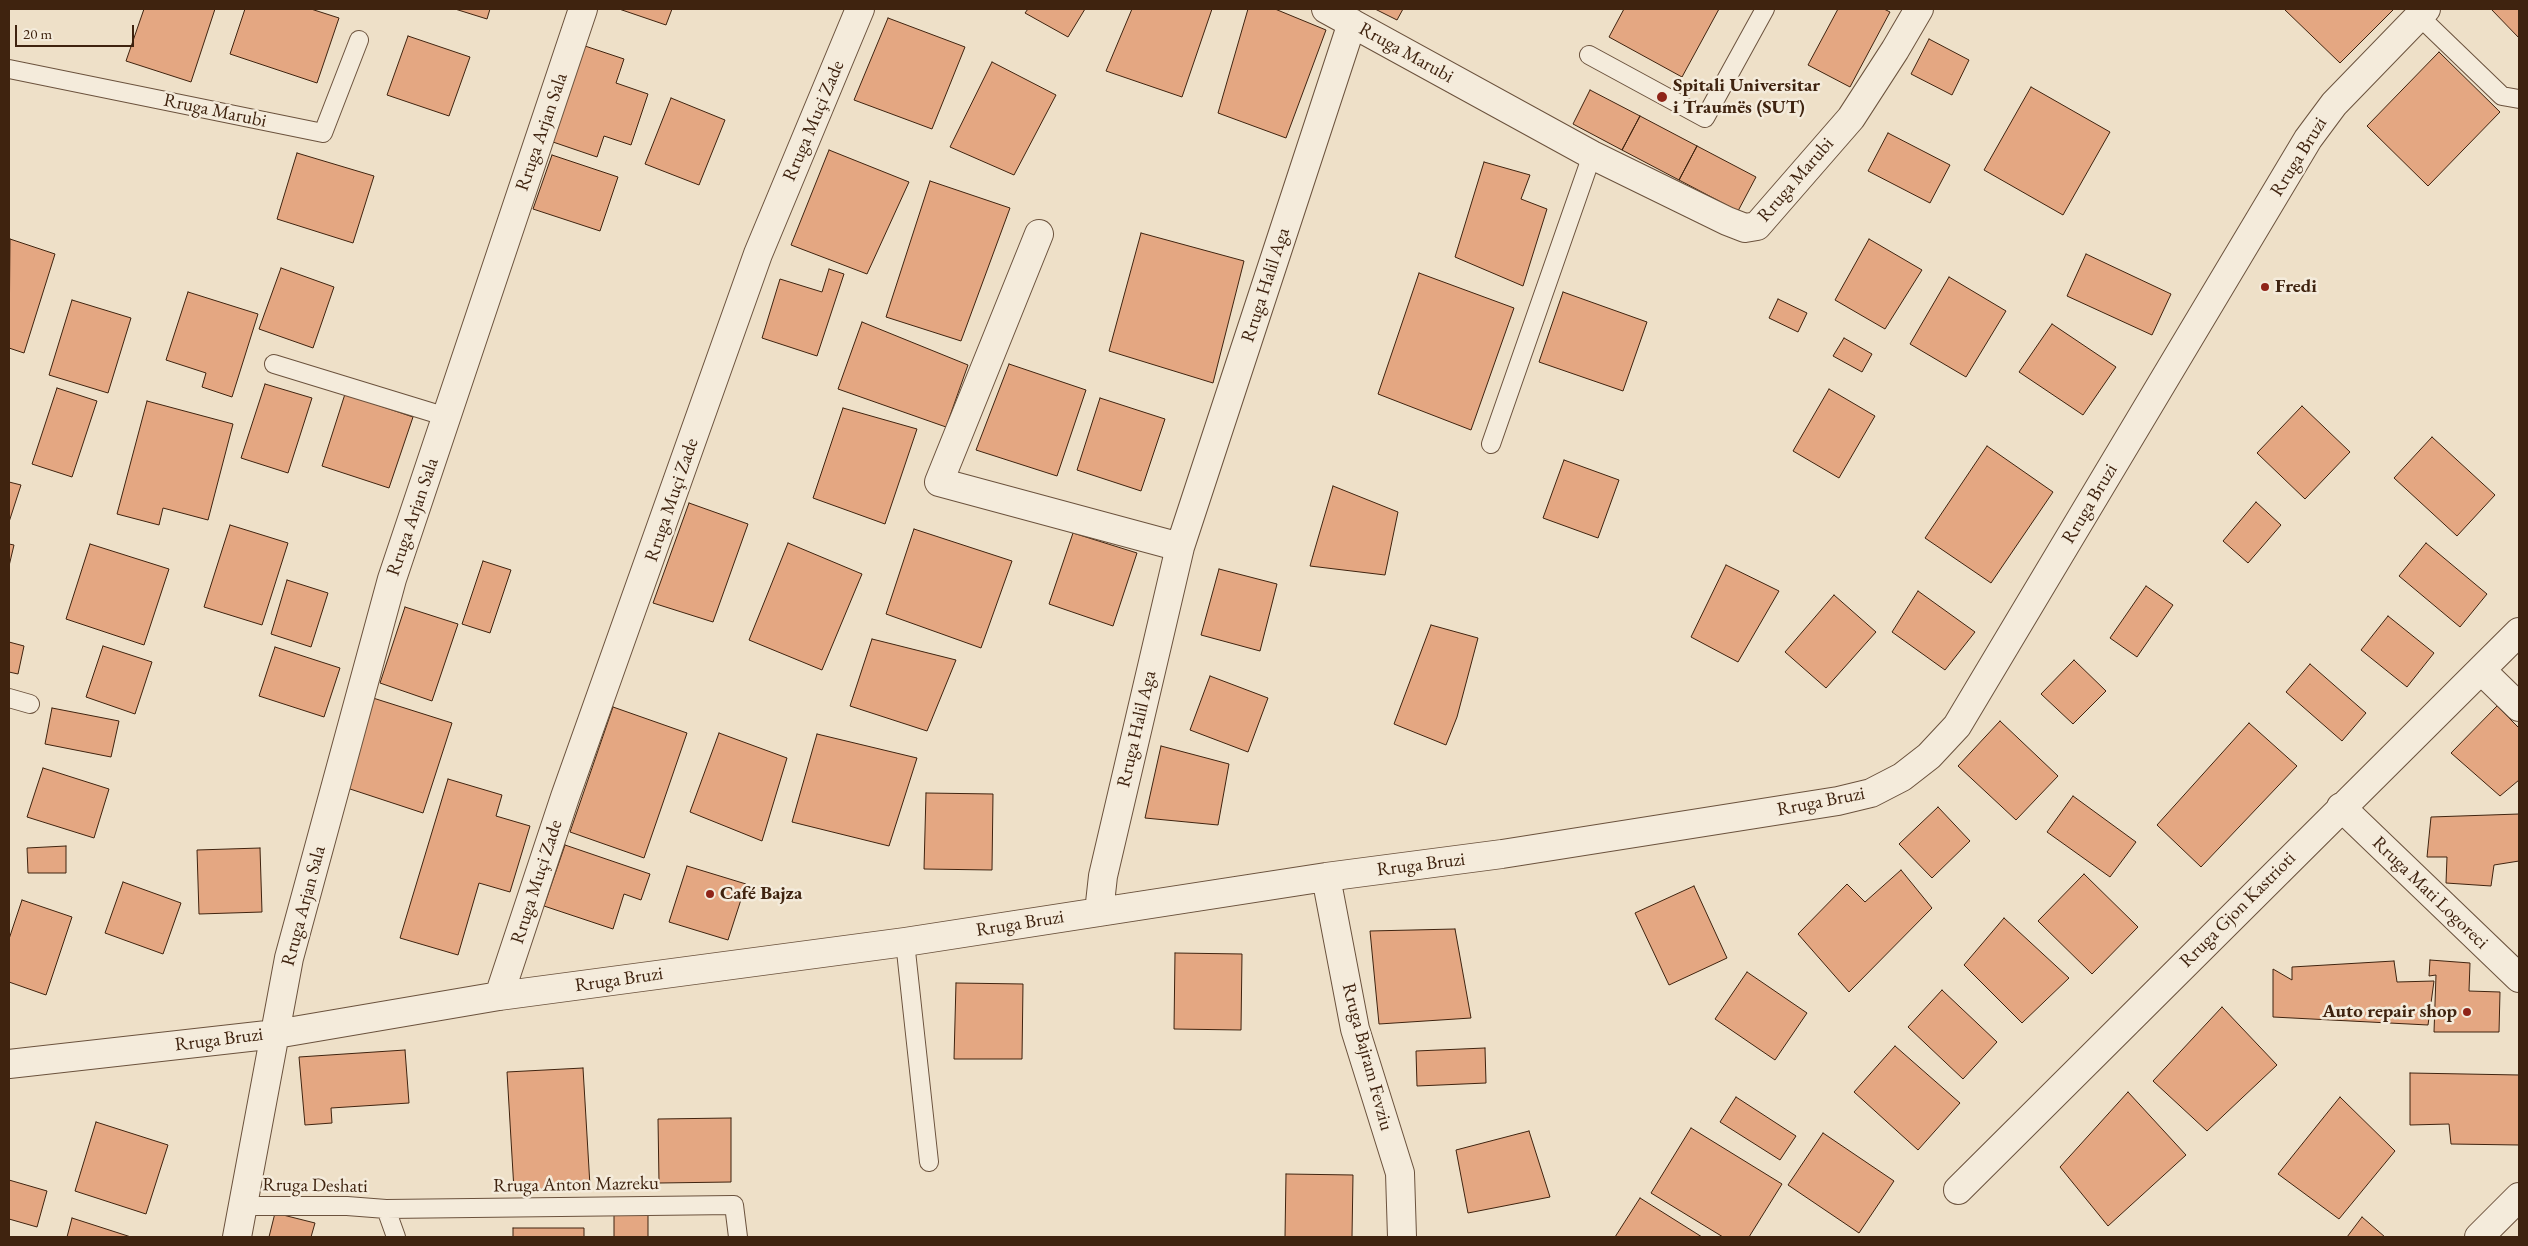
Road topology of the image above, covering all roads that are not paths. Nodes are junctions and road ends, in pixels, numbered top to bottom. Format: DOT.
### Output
graph roads {
  1 [pos="583,9"];
  2 [pos="860,9"];
  3 [pos="1326,9"];
  4 [pos="1765,9"];
  5 [pos="1919,9"];
  6 [pos="2422,12"];
  7 [pos="1352,23"];
  8 [pos="359,40"];
  9 [pos="1589,55"];
  10 [pos="9,69"];
  11 [pos="2519,99"];
  12 [pos="1592,155"];
  13 [pos="1039,234"];
  14 [pos="274,364"];
  15 [pos="447,418"];
  16 [pos="1491,444"];
  17 [pos="1180,547"];
  18 [pos="2519,632"];
  19 [pos="2481,670"];
  20 [pos="9,698"];
  21 [pos="30,704"];
  22 [pos="2519,707"];
  23 [pos="2341,807"];
  24 [pos="1326,877"];
  25 [pos="1099,912"];
  26 [pos="905,942"];
  27 [pos="2519,978"];
  28 [pos="499,996"];
  29 [pos="276,1034"];
  30 [pos="9,1064"];
  31 [pos="929,1162"];
  32 [pos="1958,1190"];
  33 [pos="2519,1197"];
  34 [pos="244,1206"];
  35 [pos="386,1208"];
  36 [pos="237,1237"];
  37 [pos="396,1237"];
  38 [pos="738,1237"];
  39 [pos="1402,1237"];
  40 [pos="2479,1237"];
  1 -- 15 [label="street, Rruga Arjan Sala"];
  2 -- 28 [label="street, Rruga Muçi Zade"];
  3 -- 7 [label="street, Rruga Marubi"];
  4 -- 9 [label="lane"];
  5 -- 12 [label="street, Rruga Marubi"];
  6 -- 11 [label="lane"];
  6 -- 24 [label="street, Rruga Bruzi"];
  7 -- 12 [label="street, Rruga Marubi"];
  7 -- 17 [label="street, Rruga Halil Aga"];
  8 -- 10 [label="lane, Rruga Marubi"];
  12 -- 16 [label="lane"];
  13 -- 17 [label="street"];
  14 -- 15 [label="lane"];
  15 -- 29 [label="street, Rruga Arjan Sala"];
  17 -- 25 [label="street, Rruga Halil Aga"];
  18 -- 19 [label="street, Rruga Gjon Kastrioti"];
  19 -- 22 [label="street"];
  19 -- 23 [label="street, Rruga Gjon Kastrioti"];
  20 -- 21 [label="lane"];
  23 -- 27 [label="street, Rruga Mati Logoreci"];
  23 -- 32 [label="street, Rruga Gjon Kastrioti"];
  24 -- 25 [label="street, Rruga Bruzi"];
  24 -- 39 [label="street, Rruga Bajram Fevziu"];
  25 -- 26 [label="street, Rruga Bruzi"];
  26 -- 28 [label="street, Rruga Bruzi"];
  26 -- 31 [label="lane"];
  28 -- 29 [label="street, Rruga Bruzi"];
  29 -- 30 [label="street, Rruga Bruzi"];
  29 -- 34 [label="street, Rruga Arjan Sala"];
  33 -- 40 [label="street"];
  34 -- 35 [label="lane, Rruga Deshati"];
  34 -- 36 [label="street, Rruga Arjan Sala"];
  35 -- 37 [label="lane, Rruga Deshati"];
  35 -- 38 [label="lane, Rruga Anton Mazreku"];
}
